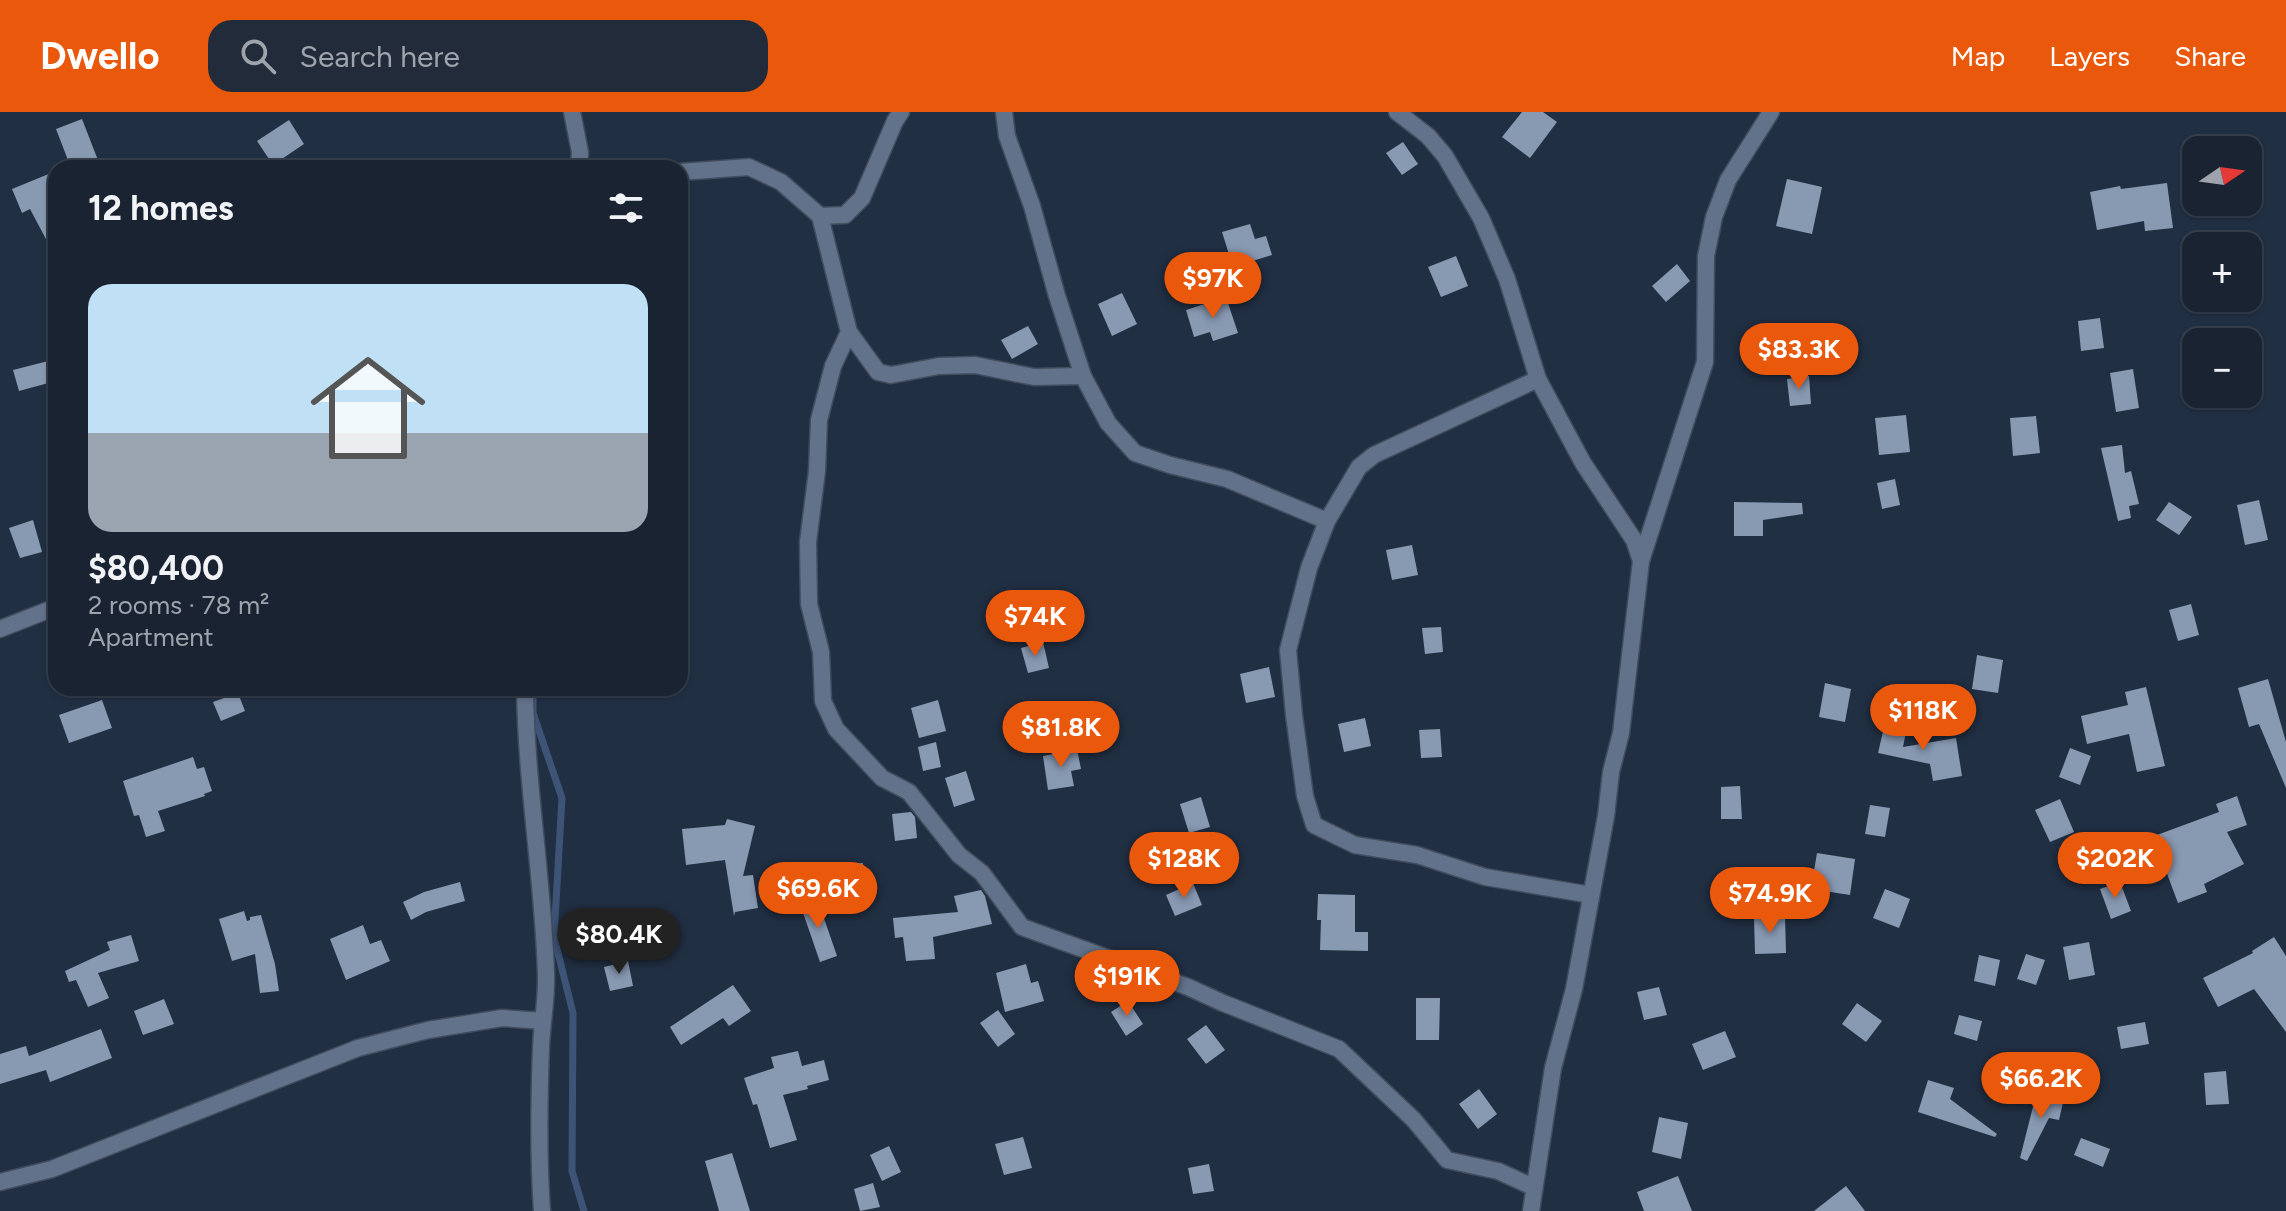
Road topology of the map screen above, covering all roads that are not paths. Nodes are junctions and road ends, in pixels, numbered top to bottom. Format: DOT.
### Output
graph roads {
  1 [pos="572,112"];
  2 [pos="901,112"];
  3 [pos="1004,112"];
  4 [pos="1397,112"];
  5 [pos="1771,112"];
  6 [pos="580,160"];
  7 [pos="688,171"];
  8 [pos="820,216"];
  9 [pos="849,332"];
  10 [pos="1083,376"];
  11 [pos="1538,379"];
  12 [pos="1327,521"];
  13 [pos="1641,561"];
  14 [pos="48,610"];
  15 [pos="0,629"];
  16 [pos="525,696"];
  17 [pos="1591,895"];
  18 [pos="543,1021"];
  19 [pos="0,1182"];
  20 [pos="1533,1187"];
  21 [pos="542,1211"];
  22 [pos="1531,1211"];
  1 -- 6 [label="street"];
  2 -- 8 [label="street"];
  3 -- 10 [label="street"];
  4 -- 11 [label="street"];
  5 -- 13 [label="street"];
  7 -- 8 [label="street"];
  8 -- 9 [label="street"];
  9 -- 10 [label="street"];
  9 -- 20 [label="street"];
  10 -- 12 [label="street"];
  11 -- 12 [label="street"];
  11 -- 13 [label="street"];
  12 -- 17 [label="street"];
  13 -- 17 [label="street"];
  14 -- 15 [label="street"];
  16 -- 18 [label="street"];
  17 -- 20 [label="street"];
  18 -- 19 [label="street"];
  18 -- 21 [label="street"];
  20 -- 22 [label="street"];
}
